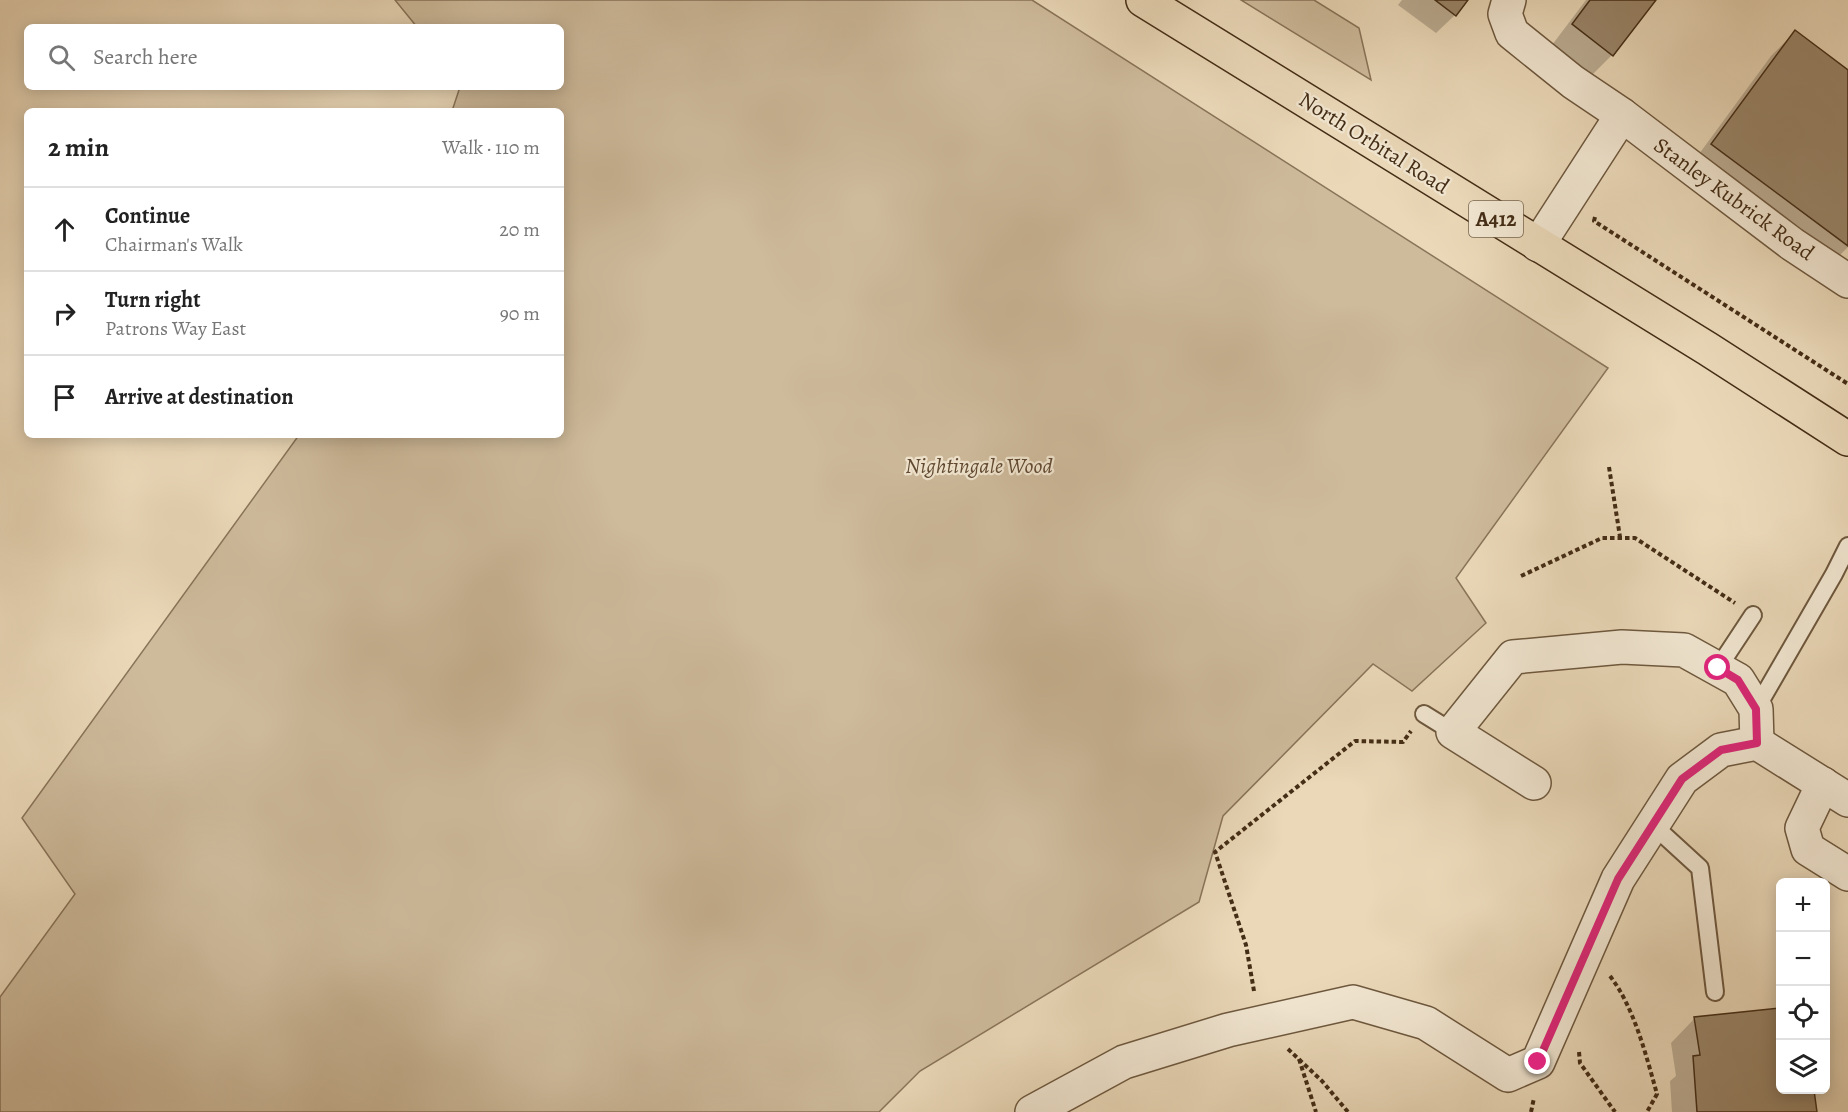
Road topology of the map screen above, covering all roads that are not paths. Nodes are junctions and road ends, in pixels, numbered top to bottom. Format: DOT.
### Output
graph roads {
  1 [pos="1143,0"];
  2 [pos="1509,0"];
  3 [pos="1622,115"];
  4 [pos="1538,245"];
  5 [pos="1848,281"];
  6 [pos="1848,439"];
  7 [pos="1848,546"];
  8 [pos="1754,615"];
  9 [pos="1718,668"];
  10 [pos="1756,709"];
  11 [pos="1424,714"];
  12 [pos="1453,732"];
  13 [pos="1757,743"];
  14 [pos="1534,783"];
  15 [pos="1835,792"];
  16 [pos="1653,825"];
  17 [pos="1848,874"];
  18 [pos="1714,992"];
  19 [pos="1032,1112"];
  1 -- 4 [label="main road, North Orbital Road / A412"];
  2 -- 3 [label="street, Stanley Kubrick Road"];
  3 -- 4 [label="street"];
  3 -- 5 [label="street, Stanley Kubrick Road"];
  4 -- 6 [label="main road, North Orbital Road / A412"];
  7 -- 10 [label="lane"];
  8 -- 9 [label="lane"];
  9 -- 10 [label="street"];
  9 -- 12 [label="street"];
  10 -- 13 [label="street"];
  11 -- 12 [label="lane"];
  12 -- 14 [label="street"];
  13 -- 15 [label="street"];
  13 -- 16 [label="street"];
  15 -- 17 [label="street"];
  16 -- 18 [label="lane"];
  16 -- 19 [label="street"];
}
